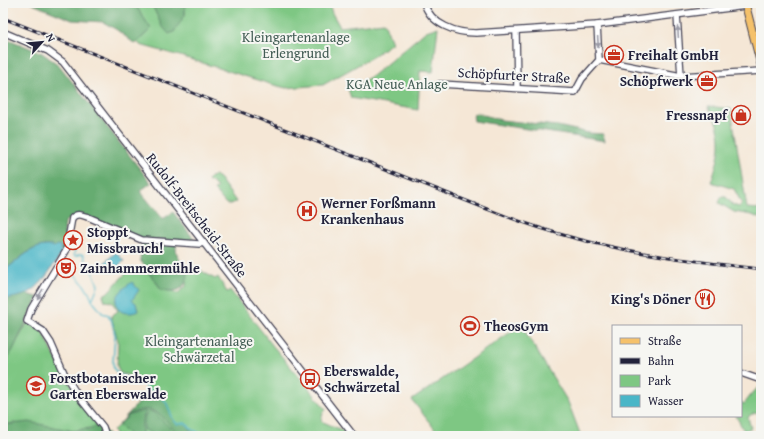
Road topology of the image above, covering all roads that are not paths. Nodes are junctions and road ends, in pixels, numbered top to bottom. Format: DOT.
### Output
graph roads {
  1 [pos="424,3"];
  2 [pos="745,4"];
  3 [pos="677,15"];
  4 [pos="597,25"];
  5 [pos="516,31"];
  6 [pos="3,32"];
  7 [pos="599,60"];
  8 [pos="761,64"];
  9 [pos="761,71"];
  10 [pos="682,76"];
  11 [pos="440,84"];
  12 [pos="517,88"];
  13 [pos="204,243"];
  14 [pos="742,373"];
  15 [pos="761,380"];
  16 [pos="106,436"];
  17 [pos="354,436"];
  1 -- 5 [label="street"];
  2 -- 3 [label="street"];
  2 -- 8 [label="main road"];
  3 -- 4 [label="street"];
  10 -- 3 [label="street, one-way"];
  4 -- 5 [label="street"];
  4 -- 7 [label="street, one-way"];
  5 -- 12 [label="street"];
  6 -- 13 [label="street, Rudolf-Breitscheid-Straße"];
  7 -- 10 [label="street"];
  7 -- 12 [label="street, Schöpfurter Straße"];
  9 -- 10 [label="street"];
  11 -- 12 [label="street, Schöpfurter Straße"];
  13 -- 16 [label="street, one-way"];
  13 -- 17 [label="street, Rudolf-Breitscheid-Straße"];
  14 -- 15 [label="street"];
}
